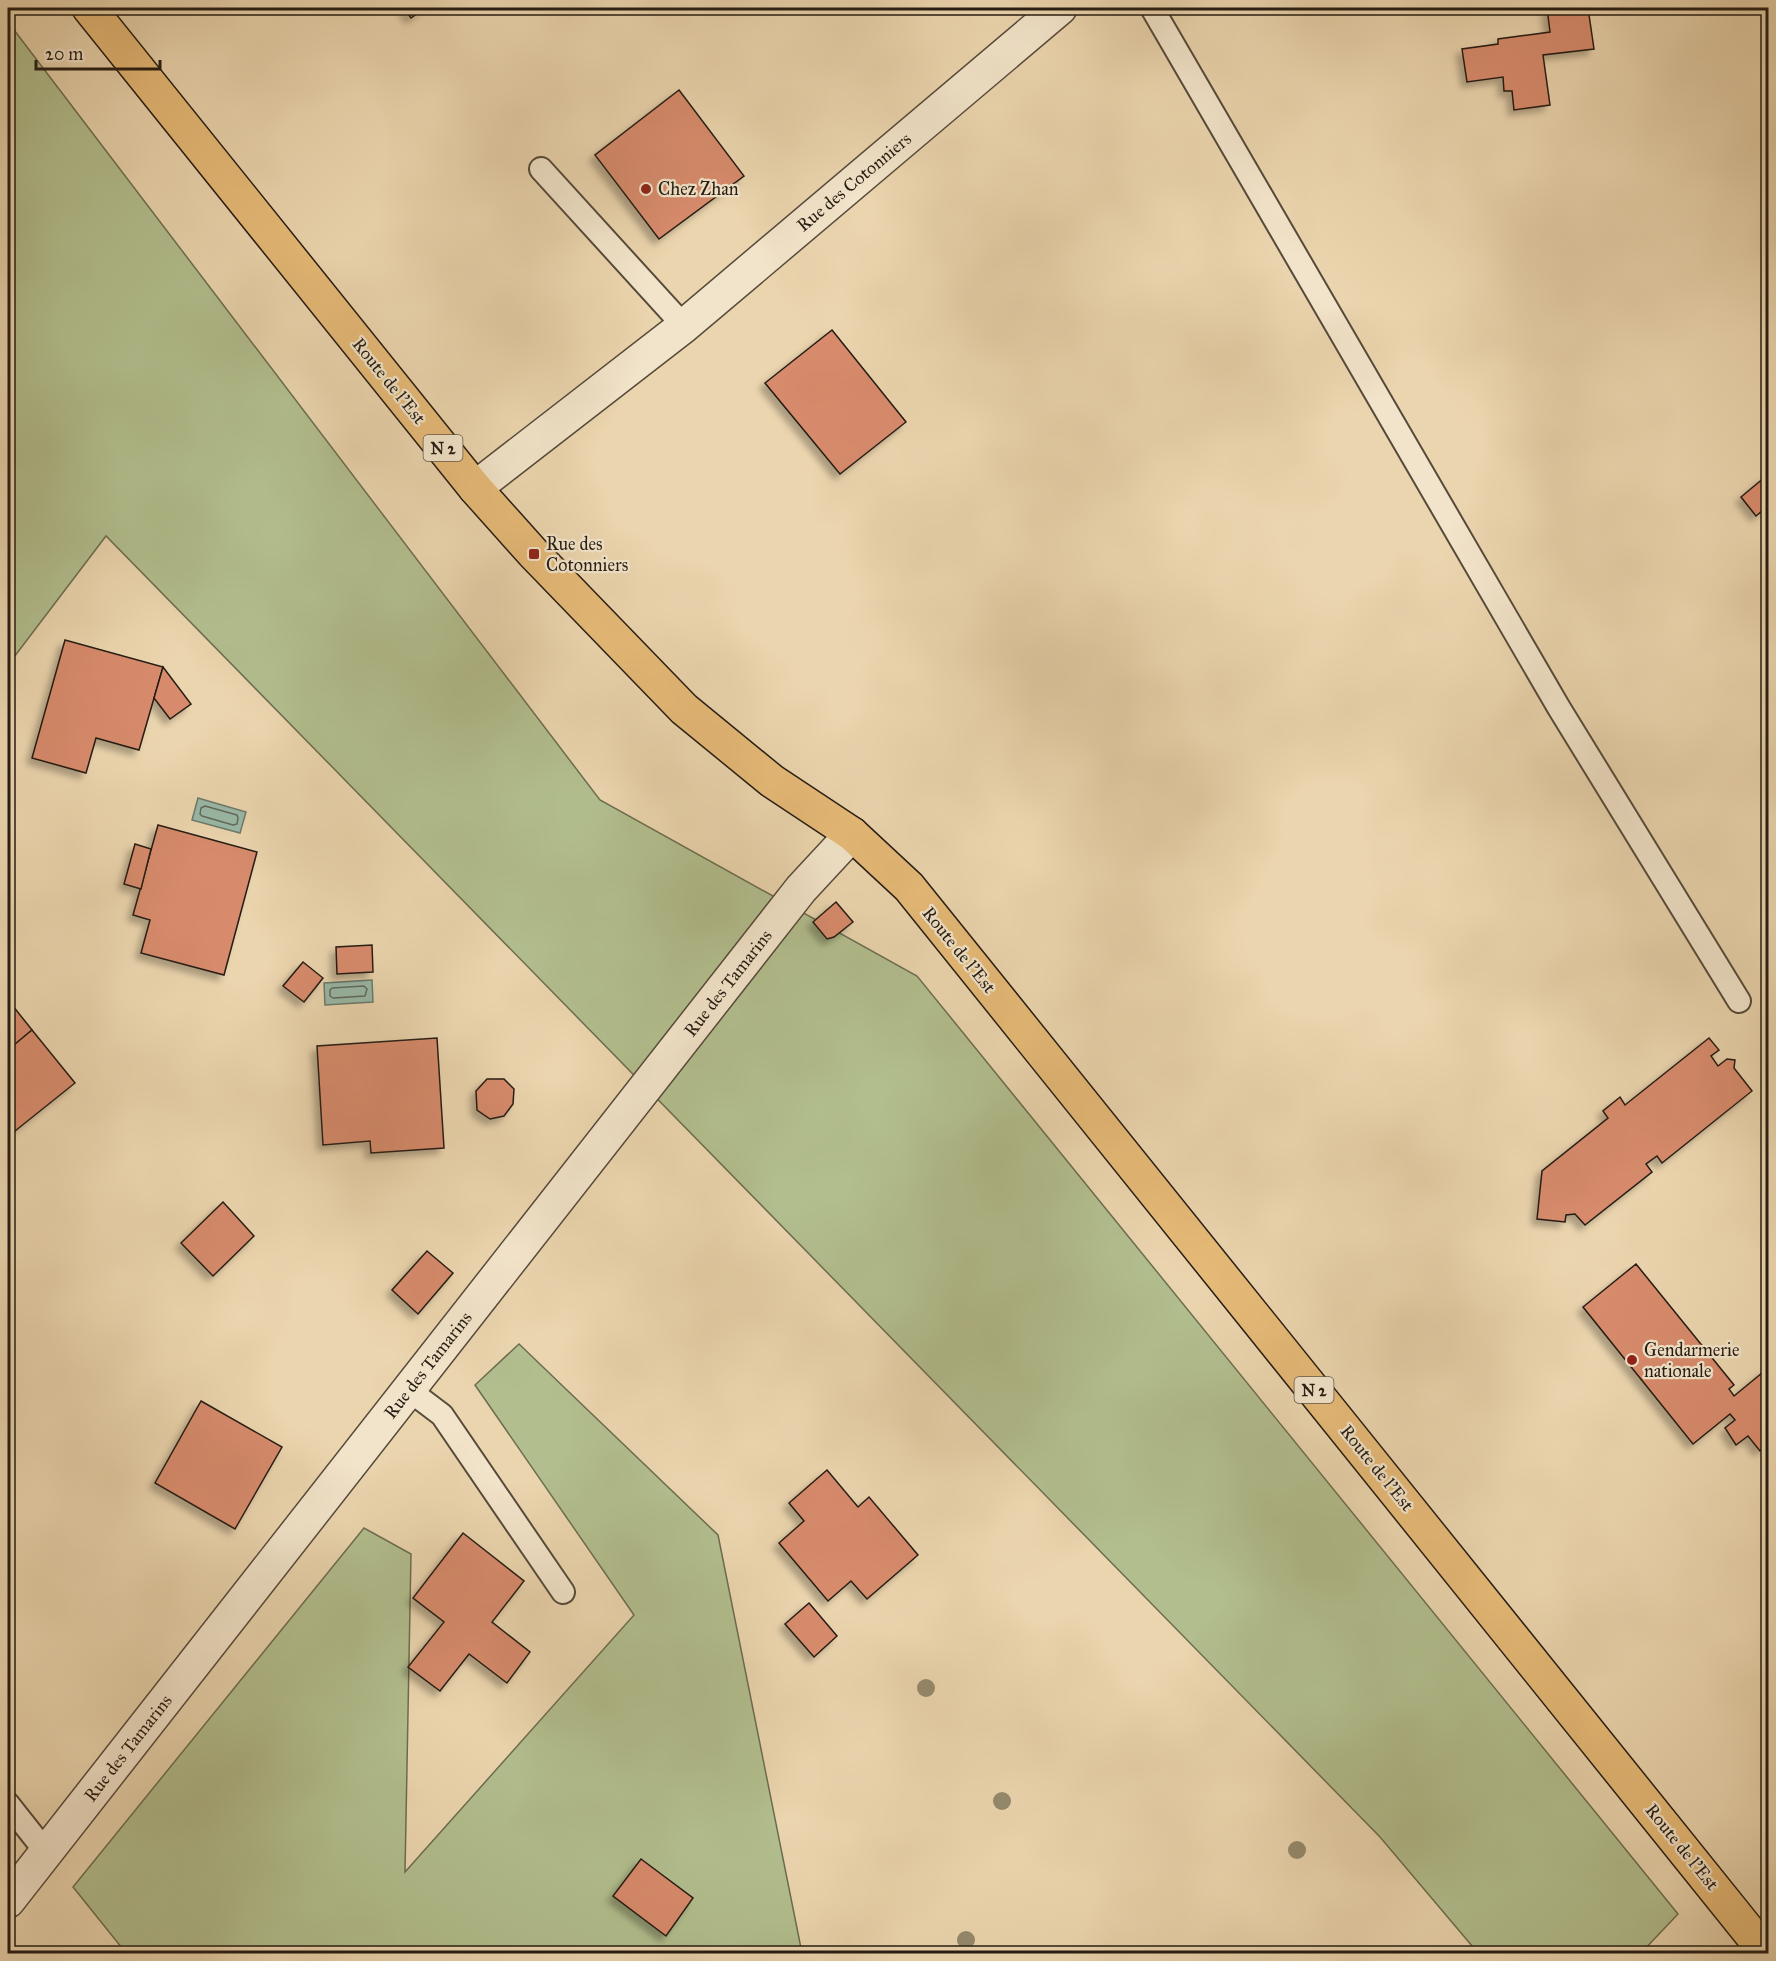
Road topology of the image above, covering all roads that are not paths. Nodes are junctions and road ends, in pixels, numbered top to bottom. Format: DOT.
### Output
graph roads {
  1 [pos="89,8"];
  2 [pos="1060,8"];
  3 [pos="1152,8"];
  4 [pos="541,169"];
  5 [pos="684,326"];
  6 [pos="475,488"];
  7 [pos="852,834"];
  8 [pos="1739,1001"];
  9 [pos="409,1389"];
  10 [pos="564,1592"];
  11 [pos="8,1804"];
  12 [pos="16,1830"];
  13 [pos="46,1852"];
  14 [pos="8,1900"];
  15 [pos="1767,1953"];
  1 -- 6 [label="main road, Route de l'Est / N 2"];
  2 -- 5 [label="street, Rue des Cotonniers"];
  3 -- 8 [label="lane"];
  4 -- 5 [label="lane"];
  5 -- 6 [label="street, Rue des Cotonniers"];
  6 -- 7 [label="main road, Route de l'Est / N 2"];
  7 -- 9 [label="street, Rue des Tamarins"];
  7 -- 15 [label="main road, Route de l'Est / N 2"];
  9 -- 10 [label="lane"];
  9 -- 13 [label="street, Rue des Tamarins"];
  11 -- 12 [label="lane"];
  12 -- 13 [label="lane"];
  13 -- 14 [label="street, Rue des Tamarins"];
}
